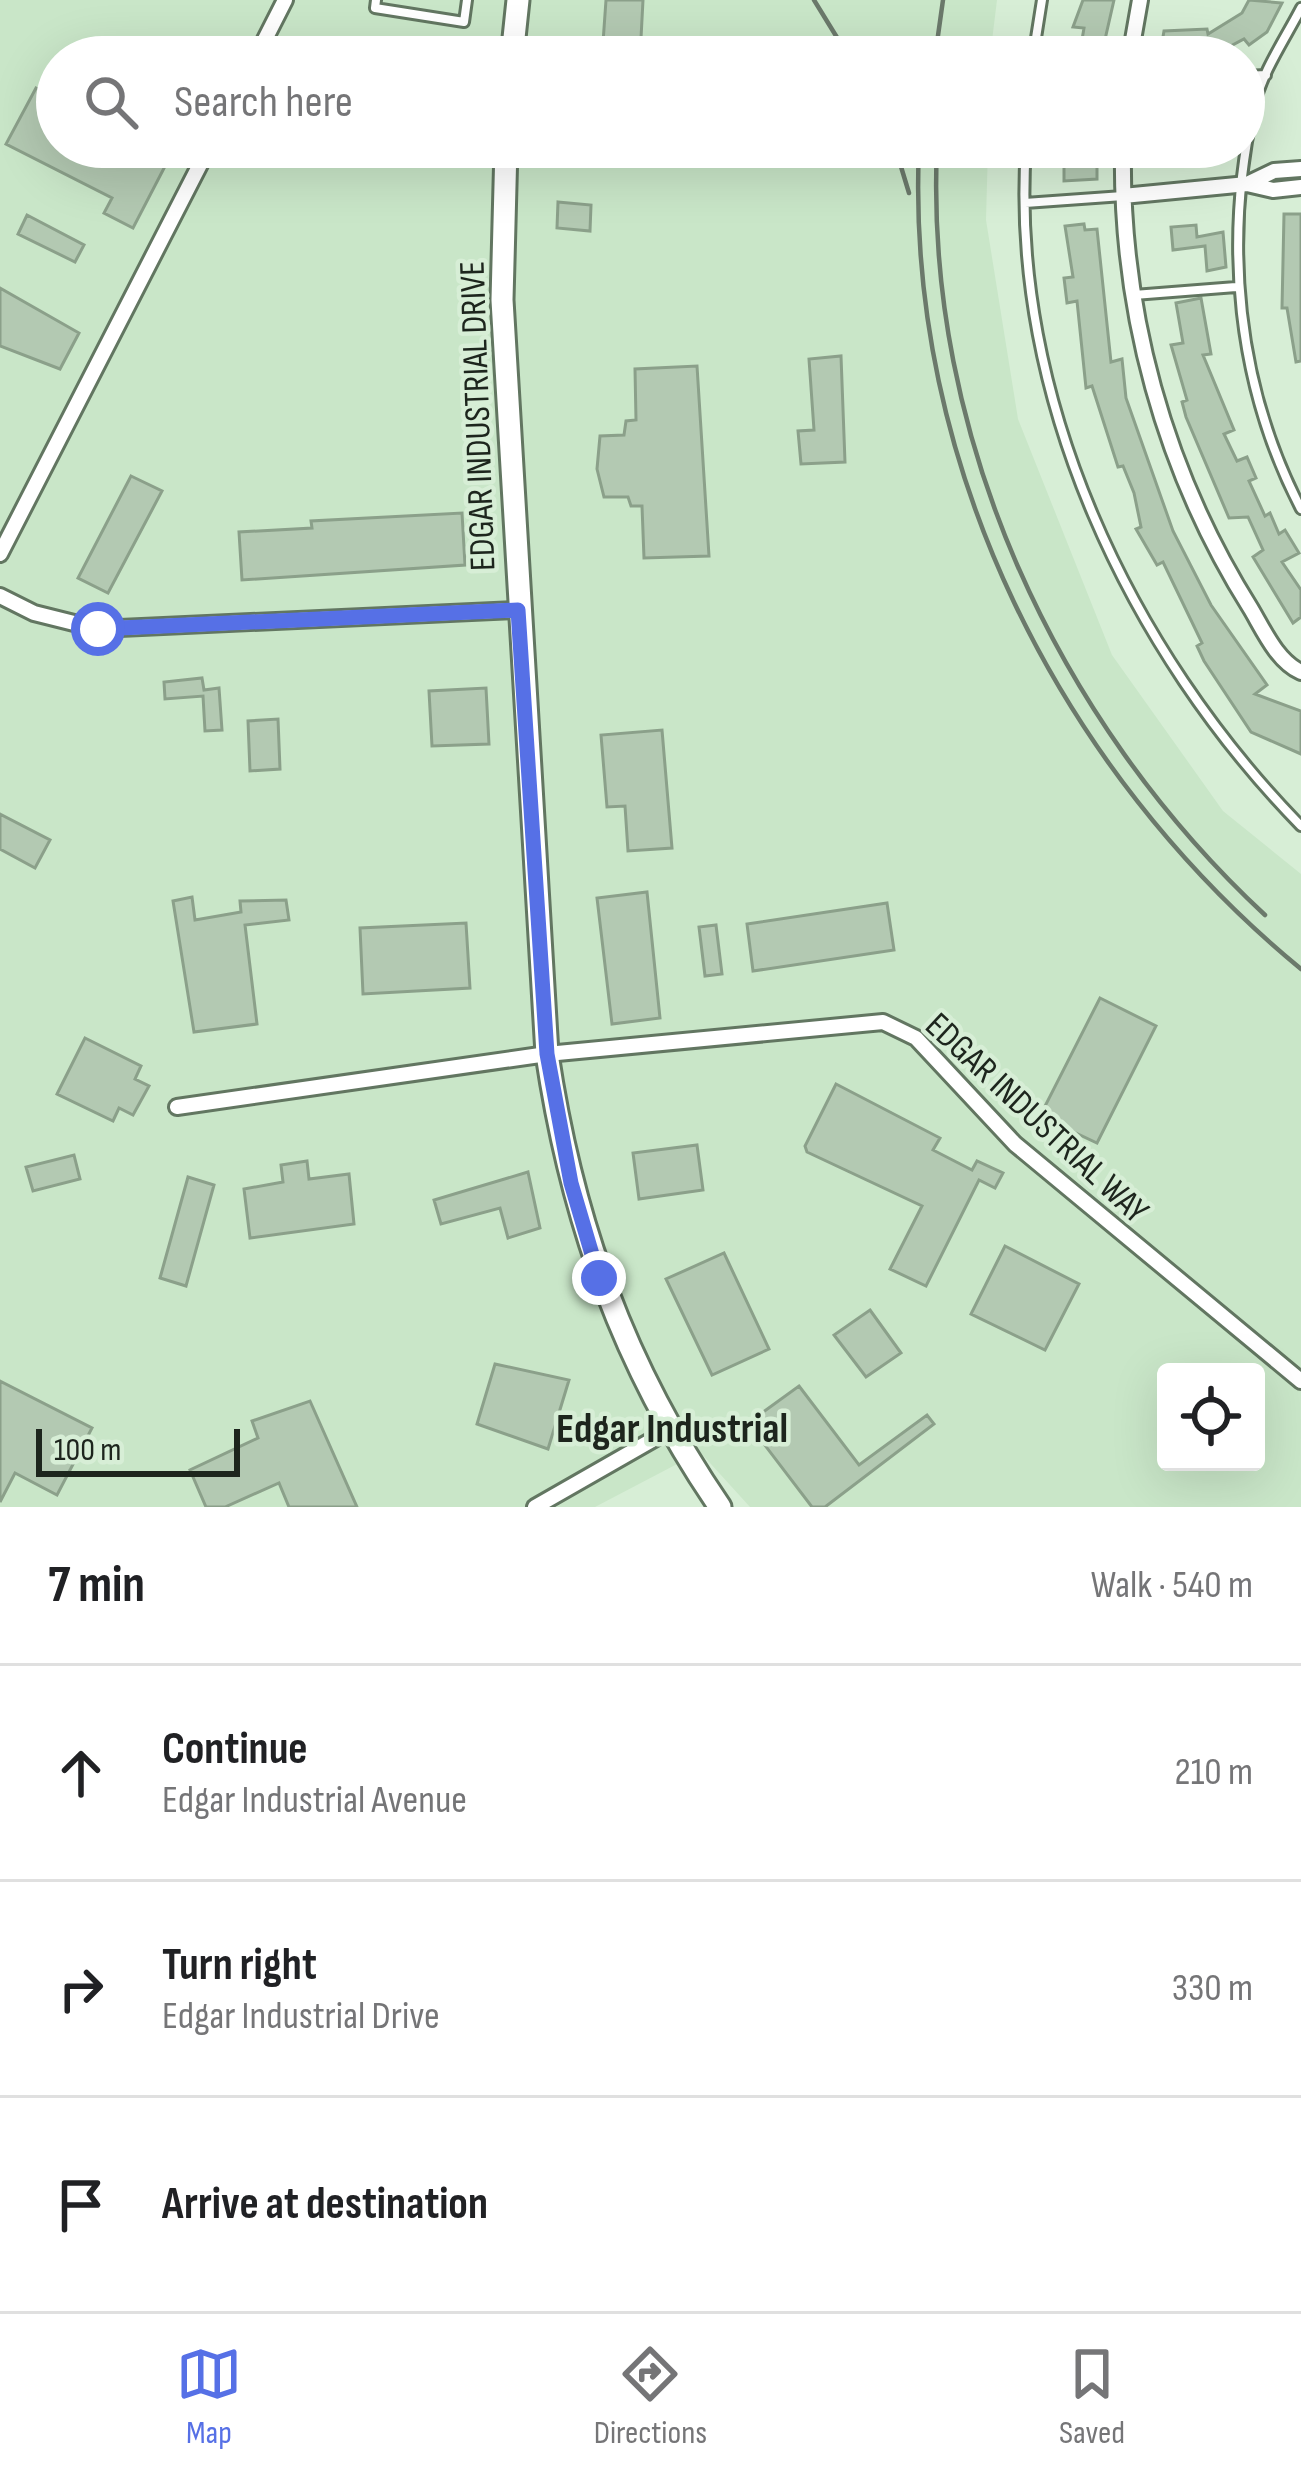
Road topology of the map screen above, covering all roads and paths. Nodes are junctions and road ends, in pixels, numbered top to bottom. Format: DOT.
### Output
graph roads {
  1 [pos="285,0"];
  2 [pos="376,0"];
  3 [pos="467,0"];
  4 [pos="518,0"];
  5 [pos="1042,0"];
  6 [pos="1141,0"];
  7 [pos="1301,8"];
  8 [pos="267,36"];
  9 [pos="514,36"];
  10 [pos="1036,36"];
  11 [pos="1134,36"];
  12 [pos="1267,75"];
  13 [pos="1265,80"];
  14 [pos="198,168"];
  15 [pos="505,168"];
  16 [pos="1025,168"];
  17 [pos="1123,168"];
  18 [pos="1247,168"];
  19 [pos="1301,169"];
  20 [pos="1245,184"];
  21 [pos="1301,187"];
  22 [pos="1124,196"];
  23 [pos="1024,203"];
  24 [pos="1236,287"];
  25 [pos="1133,296"];
  26 [pos="1301,509"];
  27 [pos="0,554"];
  28 [pos="0,596"];
  29 [pos="518,610"];
  30 [pos="1301,672"];
  31 [pos="1301,826"];
  32 [pos="547,1054"];
  33 [pos="177,1107"];
  34 [pos="1301,1381"];
  35 [pos="668,1431"];
  36 [pos="535,1507"];
  37 [pos="720,1507"];
  1 -- 8 [label="street"];
  2 -- 3 [label="lane"];
  4 -- 9 [label="street"];
  5 -- 10 [label="lane"];
  6 -- 11 [label="street"];
  7 -- 12 [label="lane"];
  12 -- 13 [label="lane"];
  14 -- 27 [label="street"];
  15 -- 29 [label="street, EDGAR INDUSTRIAL DRIVE"];
  16 -- 23 [label="lane"];
  17 -- 22 [label="street"];
  18 -- 20 [label="lane"];
  19 -- 20 [label="street"];
  20 -- 21 [label="street"];
  20 -- 22 [label="street"];
  20 -- 24 [label="lane"];
  22 -- 23 [label="lane"];
  22 -- 25 [label="street"];
  23 -- 31 [label="lane"];
  24 -- 25 [label="lane"];
  24 -- 26 [label="lane"];
  25 -- 30 [label="street"];
  28 -- 29 [label="street"];
  29 -- 32 [label="street, EDGAR INDUSTRIAL DRIVE"];
  32 -- 33 [label="street, EDGAR INDUSTRIAL WAY"];
  32 -- 34 [label="street, EDGAR INDUSTRIAL WAY"];
  32 -- 35 [label="street, EDGAR INDUSTRIAL DRIVE"];
  35 -- 36 [label="street"];
  35 -- 37 [label="street, EDGAR INDUSTRIAL DRIVE"];
}
